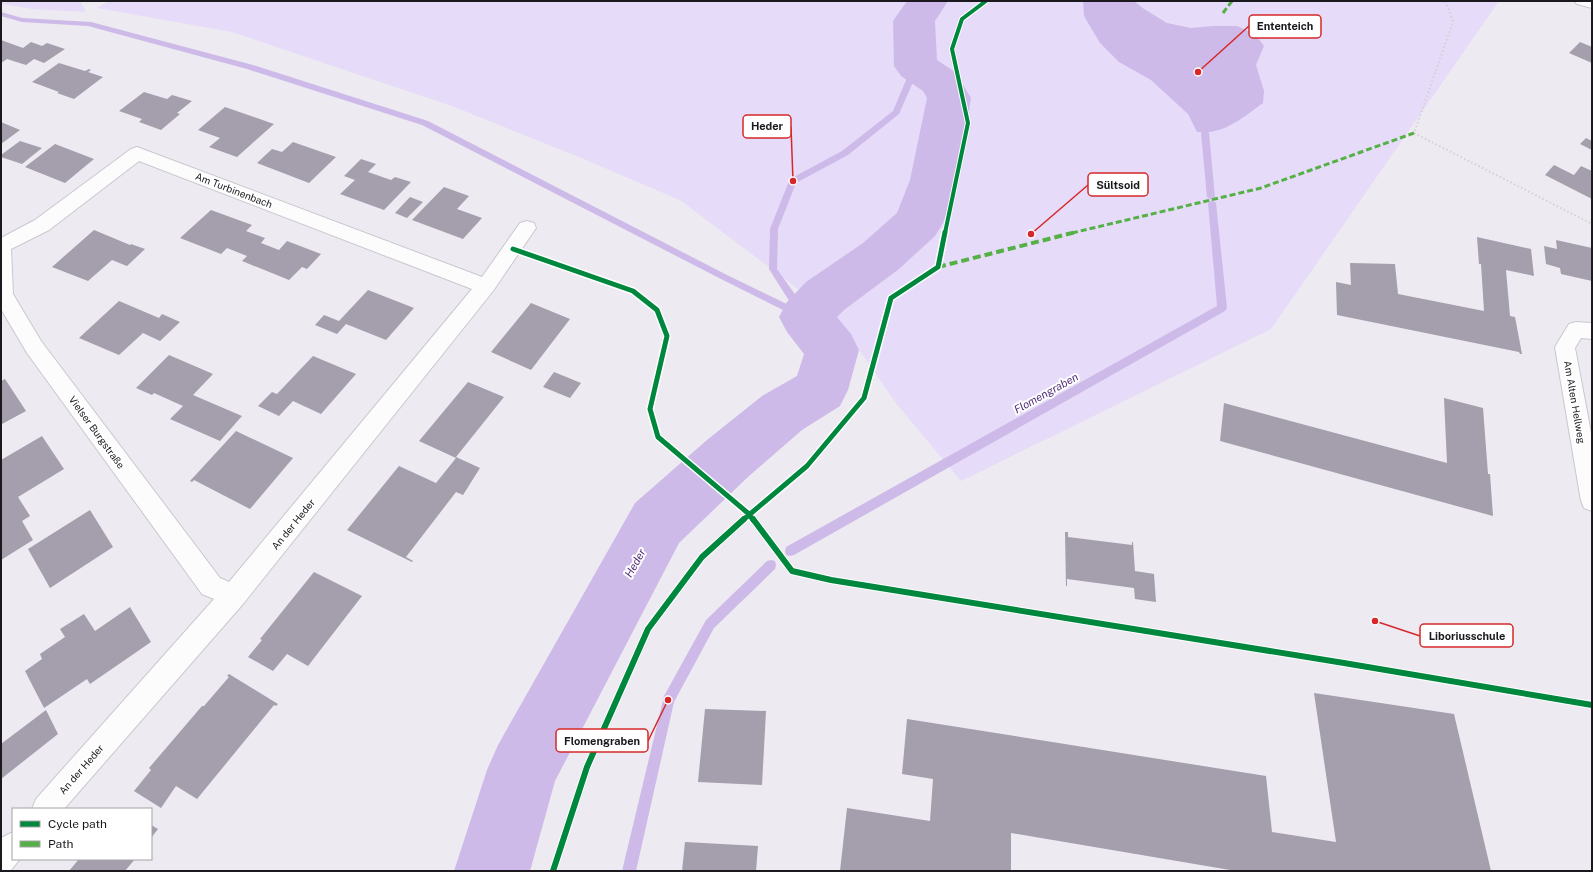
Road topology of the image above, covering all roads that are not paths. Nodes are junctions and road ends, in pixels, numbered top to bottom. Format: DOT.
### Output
graph roads {
  1 [pos="1582,1"];
  2 [pos="1592,3"];
  3 [pos="527,228"];
  4 [pos="1,246"];
  5 [pos="486,286"];
  6 [pos="1584,330"];
  7 [pos="1592,501"];
  8 [pos="234,596"];
  9 [pos="47,808"];
  10 [pos="12,847"];
  11 [pos="1,860"];
  1 -- 2 [label="street"];
  3 -- 5 [label="street, An der Heder"];
  4 -- 5 [label="street, Am Turbinenbach"];
  4 -- 8 [label="street, Vielser Burgstraße"];
  5 -- 8 [label="street, An der Heder"];
  6 -- 7 [label="street, Am Alten Hellweg"];
  8 -- 9 [label="street, An der Heder"];
  10 -- 11 [label="street"];
}
